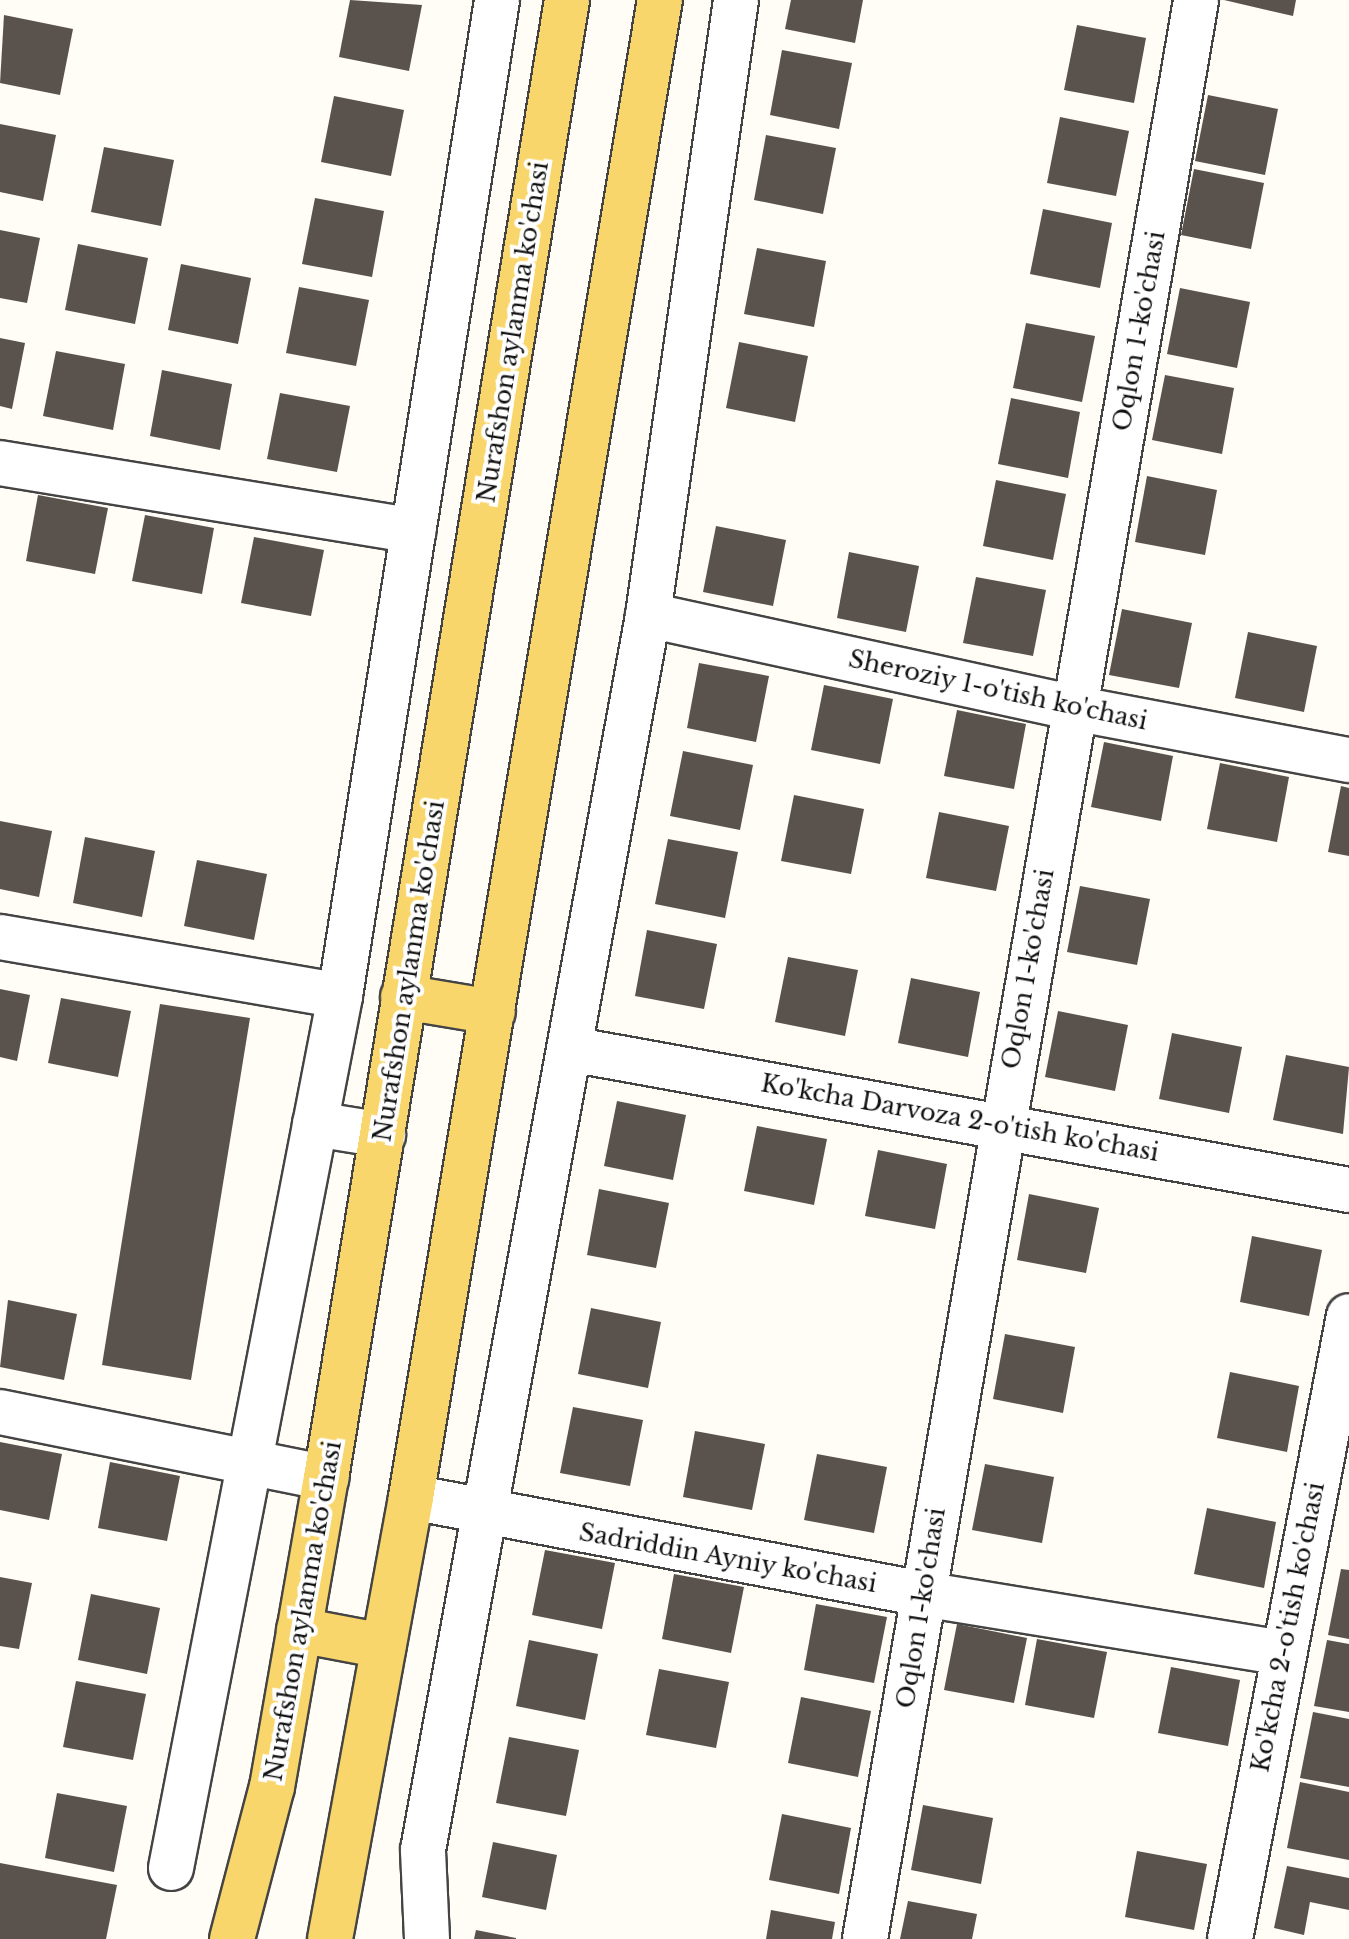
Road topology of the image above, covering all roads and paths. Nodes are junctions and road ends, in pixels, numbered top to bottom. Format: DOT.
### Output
graph roads {
  1 [pos="497,0"];
  2 [pos="567,0"];
  3 [pos="660,0"];
  4 [pos="736,0"];
  5 [pos="1196,0"];
  6 [pos="0,463"];
  7 [pos="413,531"];
  8 [pos="648,615"];
  9 [pos="1073,708"];
  10 [pos="1349,760"];
  11 [pos="0,937"];
  12 [pos="340,996"];
  13 [pos="403,997"];
  14 [pos="493,1012"];
  15 [pos="570,1049"];
  16 [pos="1001,1123"];
  17 [pos="315,1124"];
  18 [pos="383,1135"];
  19 [pos="1349,1190"];
  20 [pos="1349,1316"];
  21 [pos="0,1412"];
  22 [pos="248,1461"];
  23 [pos="326,1478"];
  24 [pos="411,1497"];
  25 [pos="485,1513"];
  26 [pos="923,1594"];
  27 [pos="299,1630"];
  28 [pos="384,1646"];
  29 [pos="1282,1653"];
  30 [pos="171,1868"];
  31 [pos="232,1939"];
  32 [pos="330,1939"];
  33 [pos="427,1939"];
  34 [pos="865,1939"];
  35 [pos="1230,1939"];
  1 -- 7 [label="street"];
  2 -- 13 [label="main road, Nurafshon aylanma ko'chasi"];
  3 -- 14 [label="main road"];
  4 -- 8 [label="street"];
  5 -- 9 [label="street, Oqlon 1-ko'chasi"];
  6 -- 7 [label="street"];
  7 -- 12 [label="street"];
  8 -- 9 [label="street, Sheroziy 1-o'tish ko'chasi"];
  8 -- 15 [label="street"];
  9 -- 10 [label="street, Sheroziy 1-o'tish ko'chasi"];
  9 -- 16 [label="street, Oqlon 1-ko'chasi"];
  11 -- 12 [label="street"];
  12 -- 17 [label="street"];
  13 -- 14 [label="main road"];
  13 -- 18 [label="main road, Nurafshon aylanma ko'chasi"];
  14 -- 24 [label="main road"];
  15 -- 16 [label="street, Ko'kcha Darvoza 2-o'tish ko'chasi"];
  15 -- 25 [label="street"];
  16 -- 19 [label="street, Ko'kcha Darvoza 2-o'tish ko'chasi"];
  16 -- 26 [label="street, Oqlon 1-ko'chasi"];
  17 -- 18 [label="street"];
  17 -- 22 [label="street"];
  18 -- 23 [label="main road, Nurafshon aylanma ko'chasi"];
  20 -- 29 [label="street, Ko'kcha 2-o'tish ko'chasi"];
  21 -- 22 [label="street"];
  22 -- 23 [label="street"];
  22 -- 30 [label="street"];
  23 -- 27 [label="main road, Nurafshon aylanma ko'chasi"];
  24 -- 25 [label="street, Sadriddin Ayniy ko'chasi"];
  24 -- 28 [label="main road"];
  25 -- 26 [label="street, Sadriddin Ayniy ko'chasi"];
  25 -- 33 [label="street"];
  26 -- 29 [label="street, Sadriddin Ayniy ko'chasi"];
  26 -- 34 [label="street, Oqlon 1-ko'chasi"];
  27 -- 28 [label="main road"];
  27 -- 31 [label="main road, Nurafshon aylanma ko'chasi"];
  28 -- 32 [label="main road"];
  29 -- 35 [label="street, Ko'kcha 2-o'tish ko'chasi"];
}
